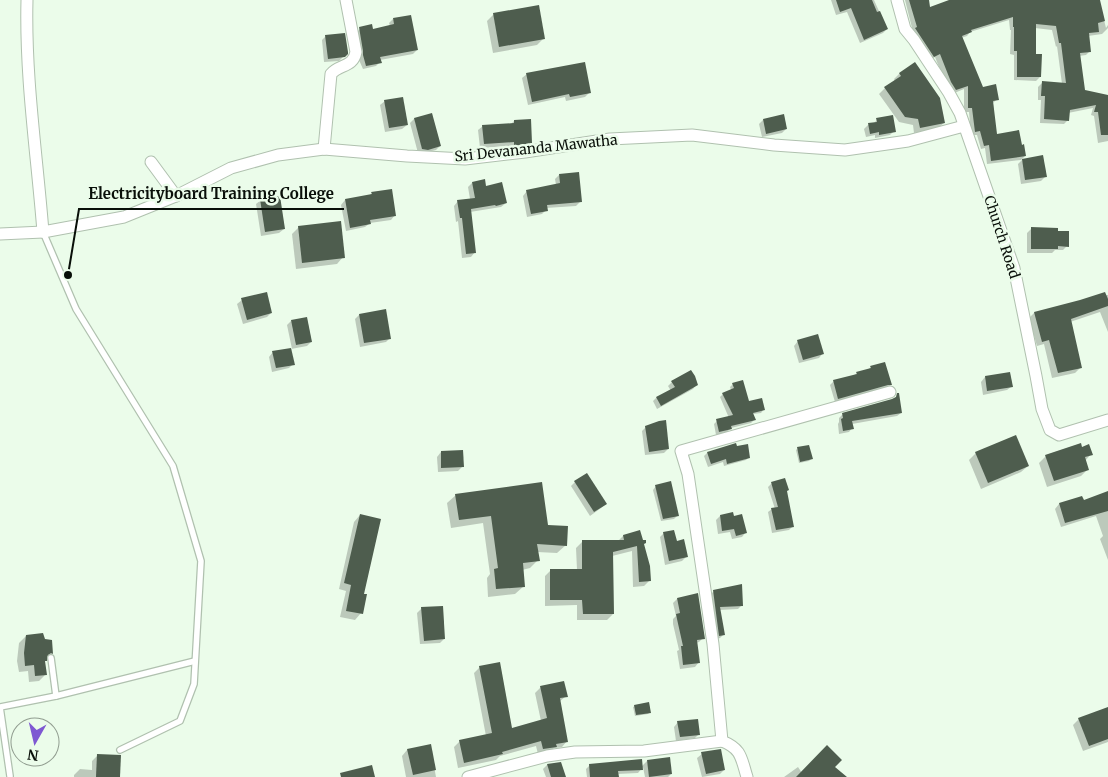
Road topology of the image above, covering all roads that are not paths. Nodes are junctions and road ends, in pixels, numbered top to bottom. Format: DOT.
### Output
graph roads {
  1 [pos="27,0"];
  2 [pos="346,0"];
  3 [pos="897,0"];
  4 [pos="964,126"];
  5 [pos="324,149"];
  6 [pos="151,162"];
  7 [pos="176,196"];
  8 [pos="43,232"];
  9 [pos="0,234"];
  10 [pos="890,392"];
  11 [pos="1108,420"];
  12 [pos="51,658"];
  13 [pos="195,661"];
  14 [pos="56,696"];
  15 [pos="722,740"];
  16 [pos="120,750"];
  17 [pos="10,776"];
  18 [pos="468,777"];
  19 [pos="747,777"];
  1 -- 8 [label="street"];
  2 -- 5 [label="street"];
  3 -- 4 [label="street, Church Road"];
  4 -- 5 [label="street, Sri Devananda Mawatha"];
  4 -- 11 [label="street, Church Road"];
  5 -- 7 [label="street, Sri Devananda Mawatha"];
  6 -- 7 [label="street"];
  7 -- 8 [label="street, Sri Devananda Mawatha"];
  8 -- 9 [label="street, Sri Devananda Mawatha"];
  8 -- 13 [label="lane"];
  10 -- 15 [label="street"];
  12 -- 14 [label="lane"];
  13 -- 14 [label="lane"];
  13 -- 16 [label="lane"];
  14 -- 17 [label="lane"];
  15 -- 18 [label="street"];
  15 -- 19 [label="street"];
}
